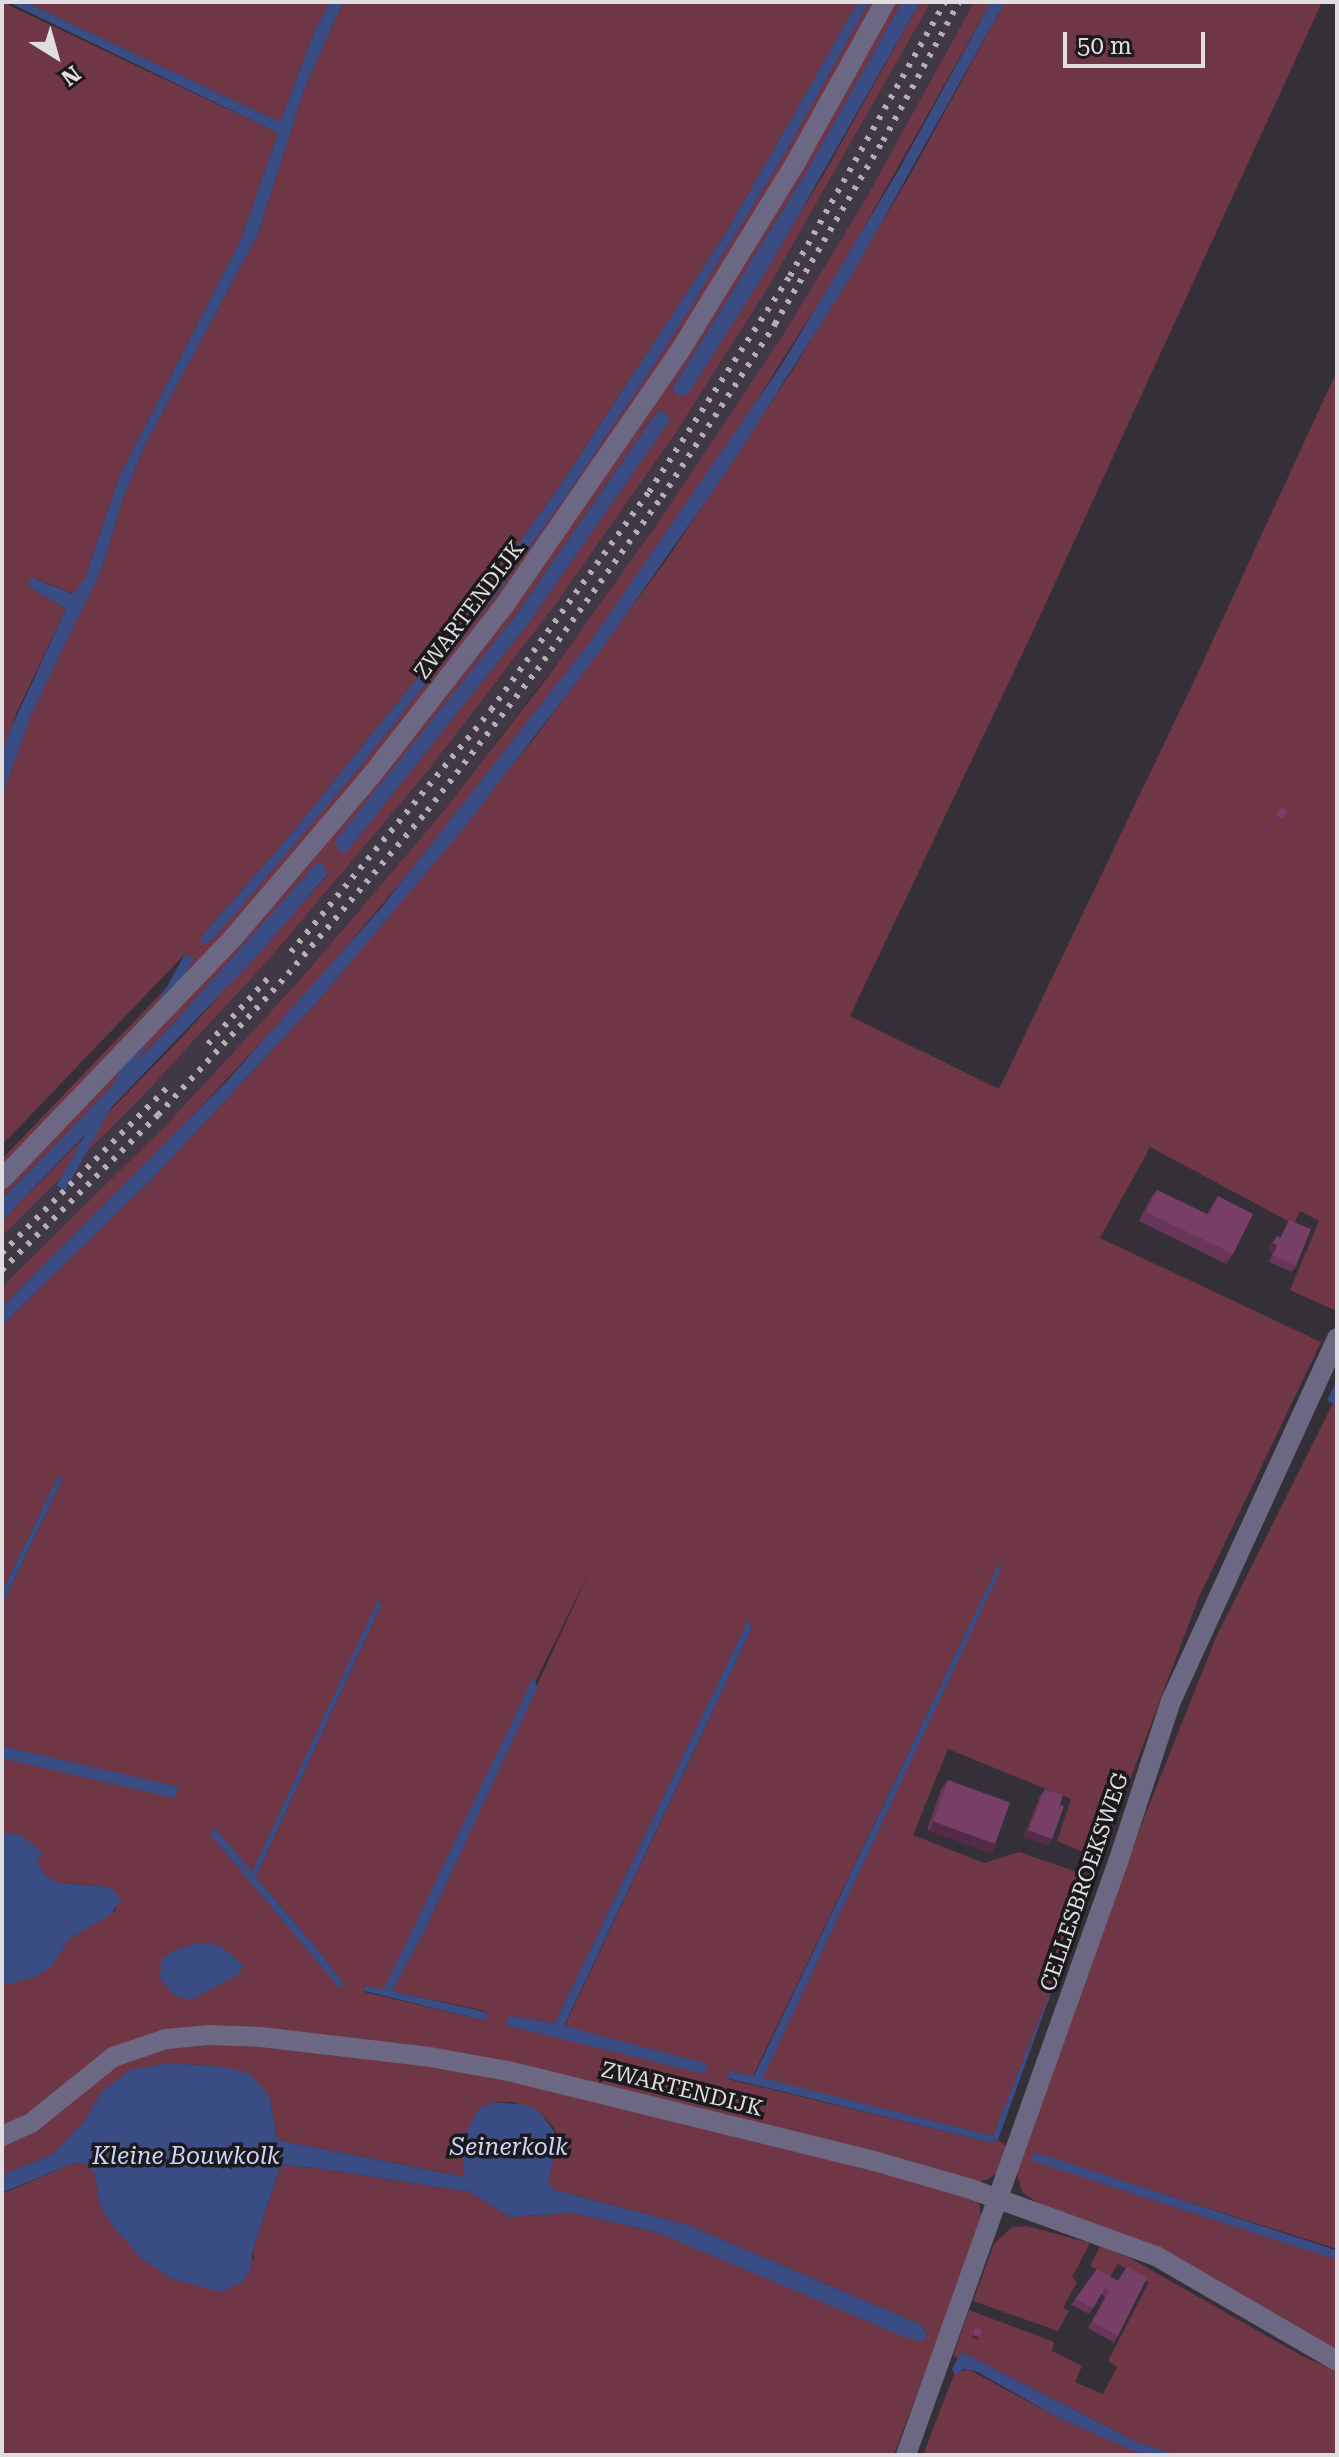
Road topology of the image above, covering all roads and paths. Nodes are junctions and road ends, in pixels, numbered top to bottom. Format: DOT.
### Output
graph roads {
  1 [pos="885,2"];
  2 [pos="2,1179"];
  3 [pos="1337,1338"];
  4 [pos="2,2136"];
  5 [pos="996,2200"];
  6 [pos="1337,2361"];
  7 [pos="906,2455"];
  1 -- 2 [label="street, ZWARTENDIJK"];
  3 -- 5 [label="street, CELLESBROEKSWEG"];
  4 -- 5 [label="street, ZWARTENDIJK"];
  5 -- 6 [label="street, ZWARTENDIJK"];
  5 -- 7 [label="street, CELLESBROEKSWEG"];
}
